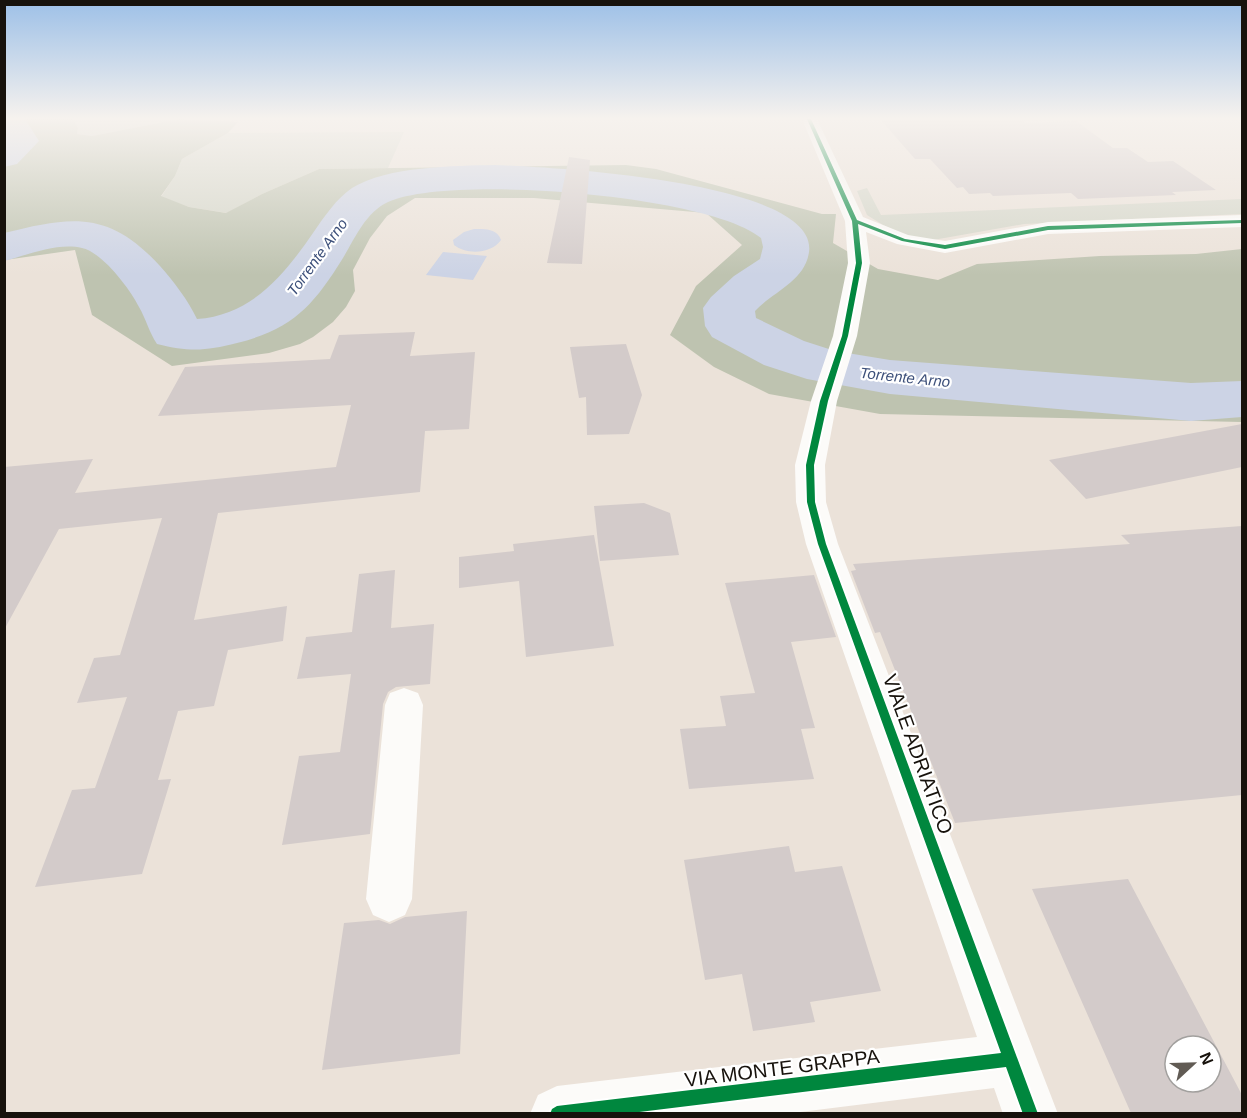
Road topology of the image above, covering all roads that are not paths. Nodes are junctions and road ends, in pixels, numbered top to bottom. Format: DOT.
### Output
graph roads {
  1 [pos="833,171"];
  2 [pos="855,221"];
  3 [pos="1242,221"];
  4 [pos="404,705"];
  5 [pos="389,899"];
  6 [pos="1011,1059"];
  7 [pos="557,1113"];
  8 [pos="1031,1113"];
  1 -- 2 [label="street, VIALE ADRIATICO"];
  2 -- 3 [label="street"];
  2 -- 6 [label="street, VIALE ADRIATICO"];
  4 -- 5 [label="street"];
  6 -- 7 [label="street, VIA MONTE GRAPPA"];
  6 -- 8 [label="street, VIALE ADRIATICO"];
}
